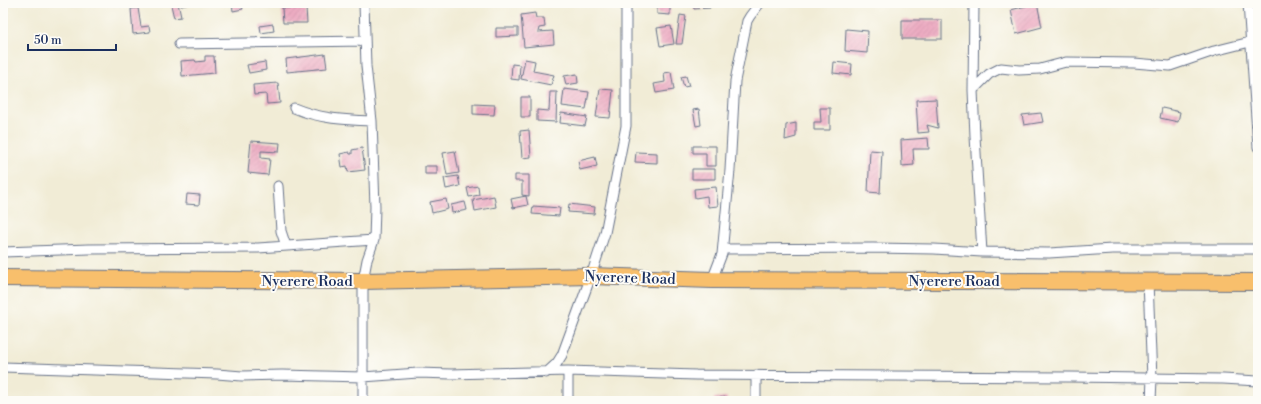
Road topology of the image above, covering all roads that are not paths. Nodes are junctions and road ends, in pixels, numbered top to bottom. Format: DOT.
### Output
graph roads {
  1 [pos="364,3"];
  2 [pos="626,3"];
  3 [pos="760,3"];
  4 [pos="974,3"];
  5 [pos="1248,3"];
  6 [pos="1255,40"];
  7 [pos="365,41"];
  8 [pos="179,44"];
  9 [pos="973,90"];
  10 [pos="294,108"];
  11 [pos="372,121"];
  12 [pos="1258,147"];
  13 [pos="278,186"];
  14 [pos="374,240"];
  15 [pos="286,246"];
  16 [pos="723,249"];
  17 [pos="1258,249"];
  18 [pos="3,252"];
  19 [pos="982,252"];
  20 [pos="591,276"];
  21 [pos="3,278"];
  22 [pos="712,280"];
  23 [pos="363,281"];
  24 [pos="1148,282"];
  25 [pos="1258,282"];
  26 [pos="3,367"];
  27 [pos="568,372"];
  28 [pos="546,373"];
  29 [pos="756,375"];
  30 [pos="363,377"];
  31 [pos="1152,378"];
  32 [pos="1258,381"];
  33 [pos="363,401"];
  34 [pos="568,401"];
  35 [pos="756,401"];
  36 [pos="1151,401"];
  1 -- 7 [label="street"];
  2 -- 20 [label="street"];
  3 -- 16 [label="street"];
  4 -- 9 [label="street"];
  5 -- 6 [label="street"];
  6 -- 9 [label="street"];
  6 -- 12 [label="street"];
  7 -- 8 [label="street"];
  7 -- 11 [label="street"];
  9 -- 19 [label="street"];
  10 -- 11 [label="street"];
  11 -- 14 [label="street"];
  13 -- 15 [label="street"];
  14 -- 15 [label="street"];
  14 -- 23 [label="street"];
  15 -- 18 [label="street"];
  16 -- 19 [label="street"];
  16 -- 22 [label="street"];
  17 -- 19 [label="street"];
  20 -- 22 [label="highway, Nyerere Road"];
  20 -- 23 [label="highway, Nyerere Road"];
  20 -- 28 [label="street"];
  21 -- 23 [label="highway, Nyerere Road"];
  22 -- 24 [label="highway, Nyerere Road"];
  23 -- 30 [label="street"];
  24 -- 25 [label="highway, Nyerere Road"];
  24 -- 31 [label="street"];
  26 -- 30 [label="street"];
  27 -- 28 [label="street"];
  27 -- 29 [label="street"];
  27 -- 34 [label="street"];
  28 -- 30 [label="street"];
  29 -- 31 [label="street"];
  29 -- 35 [label="street"];
  30 -- 33 [label="street"];
  31 -- 32 [label="street"];
  31 -- 36 [label="street"];
}
